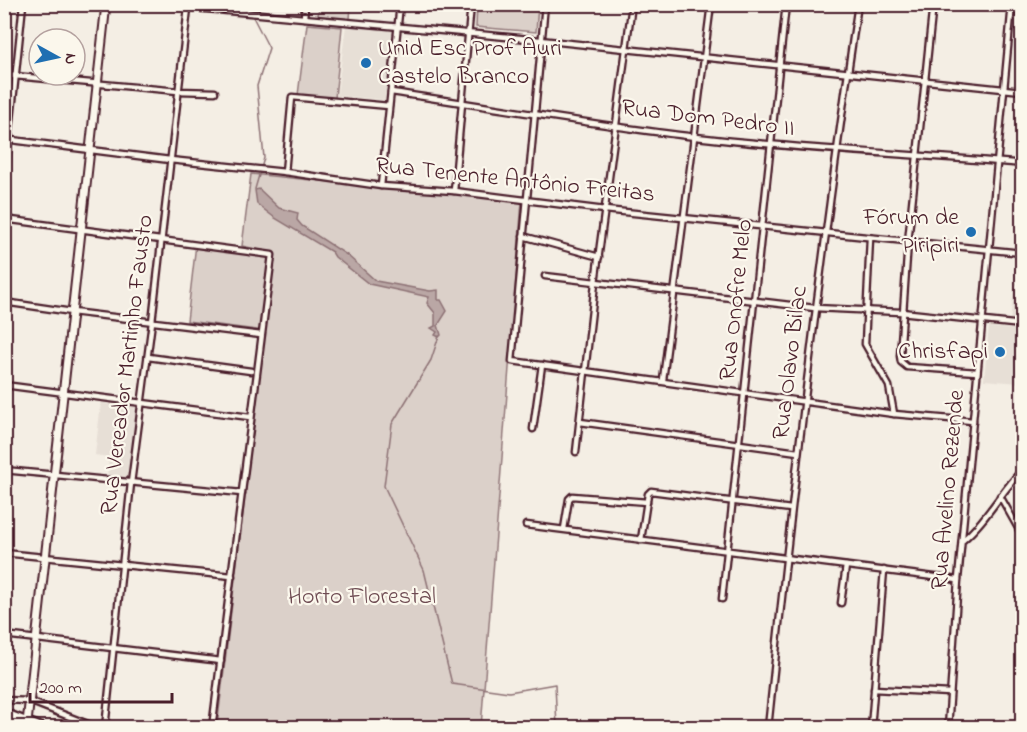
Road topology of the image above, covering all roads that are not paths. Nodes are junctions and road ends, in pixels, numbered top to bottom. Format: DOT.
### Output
graph roads {
  1 [pos="23,4"];
  2 [pos="106,4"];
  3 [pos="152,4"];
  4 [pos="305,4"];
  5 [pos="400,4"];
  6 [pos="471,4"];
  7 [pos="545,4"];
  8 [pos="632,4"];
  9 [pos="711,4"];
  10 [pos="786,4"];
  11 [pos="858,4"];
  12 [pos="933,4"];
  13 [pos="978,4"];
  14 [pos="1012,6"];
  15 [pos="188,8"];
  16 [pos="1023,8"];
  17 [pos="304,18"];
  18 [pos="398,27"];
  19 [pos="468,34"];
  20 [pos="540,40"];
  21 [pos="627,50"];
  22 [pos="705,58"];
  23 [pos="779,66"];
  24 [pos="848,73"];
  25 [pos="4,75"];
  26 [pos="16,76"];
  27 [pos="925,81"];
  28 [pos="98,83"];
  29 [pos="1004,89"];
  30 [pos="178,91"];
  31 [pos="1023,91"];
  32 [pos="215,92"];
  33 [pos="391,92"];
  34 [pos="462,102"];
  35 [pos="389,106"];
  36 [pos="534,113"];
  37 [pos="616,126"];
  38 [pos="695,137"];
  39 [pos="7,139"];
  40 [pos="771,145"];
  41 [pos="90,151"];
  42 [pos="838,151"];
  43 [pos="917,154"];
  44 [pos="170,160"];
  45 [pos="998,162"];
  46 [pos="1023,164"];
  47 [pos="285,172"];
  48 [pos="381,186"];
  49 [pos="4,188"];
  50 [pos="454,191"];
  51 [pos="526,200"];
  52 [pos="605,210"];
  53 [pos="684,217"];
  54 [pos="4,219"];
  55 [pos="763,225"];
  56 [pos="81,230"];
  57 [pos="826,234"];
  58 [pos="523,236"];
  59 [pos="870,238"];
  60 [pos="162,239"];
  61 [pos="908,242"];
  62 [pos="989,250"];
  63 [pos="1023,253"];
  64 [pos="600,257"];
  65 [pos="545,276"];
  66 [pos="1023,277"];
  67 [pos="595,283"];
  68 [pos="1022,284"];
  69 [pos="673,290"];
  70 [pos="754,300"];
  71 [pos="4,302"];
  72 [pos="816,308"];
  73 [pos="866,311"];
  74 [pos="72,312"];
  75 [pos="901,312"];
  76 [pos="152,321"];
  77 [pos="982,321"];
  78 [pos="1023,325"];
  79 [pos="261,335"];
  80 [pos="148,357"];
  81 [pos="542,365"];
  82 [pos="251,371"];
  83 [pos="585,371"];
  84 [pos="977,372"];
  85 [pos="663,380"];
  86 [pos="4,385"];
  87 [pos="745,392"];
  88 [pos="63,393"];
  89 [pos="805,402"];
  90 [pos="142,403"];
  91 [pos="894,414"];
  92 [pos="250,417"];
  93 [pos="973,421"];
  94 [pos="580,422"];
  95 [pos="534,429"];
  96 [pos="739,444"];
  97 [pos="576,452"];
  98 [pos="798,452"];
  99 [pos="4,470"];
  100 [pos="1023,470"];
  101 [pos="53,475"];
  102 [pos="131,483"];
  103 [pos="242,493"];
  104 [pos="1000,496"];
  105 [pos="733,500"];
  106 [pos="647,502"];
  107 [pos="791,509"];
  108 [pos="526,525"];
  109 [pos="564,529"];
  110 [pos="1023,535"];
  111 [pos="641,540"];
  112 [pos="962,541"];
  113 [pos="727,551"];
  114 [pos="4,553"];
  115 [pos="45,557"];
  116 [pos="785,559"];
  117 [pos="123,565"];
  118 [pos="846,566"];
  119 [pos="884,570"];
  120 [pos="231,576"];
  121 [pos="958,580"];
  122 [pos="722,599"];
  123 [pos="841,603"];
  124 [pos="4,635"];
  125 [pos="36,638"];
  126 [pos="115,647"];
  127 [pos="220,661"];
  128 [pos="874,690"];
  129 [pos="950,693"];
  130 [pos="4,700"];
  131 [pos="29,701"];
  132 [pos="4,714"];
  133 [pos="34,726"];
  134 [pos="98,728"];
  135 [pos="105,728"];
  136 [pos="212,728"];
  137 [pos="768,728"];
  138 [pos="871,728"];
  139 [pos="948,728"];
  1 -- 26 [label="street"];
  2 -- 28 [label="street"];
  3 -- 15 [label="street"];
  4 -- 17 [label="street"];
  5 -- 18 [label="street"];
  6 -- 19 [label="street"];
  7 -- 20 [label="street"];
  8 -- 21 [label="street"];
  9 -- 22 [label="street"];
  10 -- 23 [label="street, Rua Onofre Melo"];
  11 -- 24 [label="street, Rua Olavo Bilac"];
  12 -- 27 [label="street"];
  13 -- 14 [label="street"];
  14 -- 16 [label="street"];
  14 -- 29 [label="street, Rua Avelino Rezende"];
  15 -- 17 [label="street"];
  15 -- 30 [label="street, Rua Vereador Martinho Fausto"];
  17 -- 18 [label="street"];
  18 -- 19 [label="street"];
  18 -- 33 [label="street"];
  19 -- 20 [label="street"];
  19 -- 34 [label="street"];
  20 -- 21 [label="street"];
  20 -- 36 [label="street"];
  21 -- 22 [label="street"];
  21 -- 37 [label="street"];
  22 -- 23 [label="street"];
  22 -- 38 [label="street"];
  23 -- 24 [label="street"];
  23 -- 40 [label="street, Rua Onofre Melo"];
  24 -- 27 [label="street"];
  24 -- 42 [label="street, Rua Olavo Bilac"];
  25 -- 26 [label="street"];
  26 -- 28 [label="street"];
  26 -- 39 [label="street"];
  27 -- 29 [label="street"];
  27 -- 43 [label="street"];
  28 -- 30 [label="street"];
  28 -- 41 [label="street"];
  29 -- 31 [label="street"];
  29 -- 45 [label="street, Rua Avelino Rezende"];
  30 -- 32 [label="street"];
  30 -- 44 [label="street, Rua Vereador Martinho Fausto"];
  33 -- 34 [label="street, Rua Dom Pedro II"];
  33 -- 35 [label="street"];
  34 -- 36 [label="street, Rua Dom Pedro II"];
  34 -- 50 [label="street"];
  35 -- 47 [label="street"];
  35 -- 48 [label="street"];
  36 -- 37 [label="street, Rua Dom Pedro II"];
  36 -- 51 [label="street"];
  37 -- 38 [label="street, Rua Dom Pedro II"];
  37 -- 52 [label="street"];
  38 -- 40 [label="street, Rua Dom Pedro II"];
  38 -- 53 [label="street"];
  39 -- 41 [label="street, Rua Tenente Antônio Freitas"];
  39 -- 49 [label="street"];
  40 -- 42 [label="street, Rua Dom Pedro II"];
  40 -- 55 [label="street, Rua Onofre Melo"];
  41 -- 44 [label="street, Rua Tenente Antônio Freitas"];
  41 -- 56 [label="street"];
  42 -- 43 [label="street, Rua Dom Pedro II"];
  42 -- 57 [label="street, Rua Olavo Bilac"];
  43 -- 45 [label="street, Rua Dom Pedro II"];
  43 -- 61 [label="street"];
  44 -- 47 [label="street, Rua Tenente Antônio Freitas"];
  44 -- 60 [label="street, Rua Vereador Martinho Fausto"];
  45 -- 46 [label="street, Rua Dom Pedro II"];
  45 -- 62 [label="street, Rua Avelino Rezende"];
  47 -- 48 [label="street, Rua Tenente Antônio Freitas"];
  48 -- 50 [label="street, Rua Tenente Antônio Freitas"];
  50 -- 51 [label="street, Rua Tenente Antônio Freitas"];
  51 -- 52 [label="street, Rua Tenente Antônio Freitas"];
  51 -- 58 [label="street"];
  52 -- 53 [label="street, Rua Tenente Antônio Freitas"];
  52 -- 64 [label="street"];
  53 -- 55 [label="street, Rua Tenente Antônio Freitas"];
  53 -- 69 [label="street"];
  54 -- 56 [label="street"];
  55 -- 57 [label="street, Rua Tenente Antônio Freitas"];
  55 -- 70 [label="street, Rua Onofre Melo"];
  56 -- 60 [label="street"];
  56 -- 74 [label="street"];
  57 -- 59 [label="street, Rua Tenente Antônio Freitas"];
  57 -- 72 [label="street, Rua Olavo Bilac"];
  58 -- 64 [label="street"];
  58 -- 81 [label="street"];
  59 -- 61 [label="street, Rua Tenente Antônio Freitas"];
  59 -- 73 [label="street"];
  60 -- 76 [label="street, Rua Vereador Martinho Fausto"];
  60 -- 79 [label="street"];
  61 -- 62 [label="street, Rua Tenente Antônio Freitas"];
  61 -- 75 [label="street"];
  62 -- 63 [label="street, Rua Tenente Antônio Freitas"];
  62 -- 77 [label="street, Rua Avelino Rezende"];
  64 -- 67 [label="street"];
  65 -- 67 [label="street"];
  66 -- 68 [label="street"];
  67 -- 69 [label="street"];
  67 -- 83 [label="street"];
  69 -- 70 [label="street"];
  69 -- 85 [label="street"];
  70 -- 72 [label="street"];
  70 -- 87 [label="street, Rua Onofre Melo"];
  71 -- 74 [label="street"];
  72 -- 73 [label="street"];
  72 -- 89 [label="street, Rua Olavo Bilac"];
  73 -- 75 [label="street"];
  73 -- 91 [label="street"];
  74 -- 76 [label="street"];
  74 -- 88 [label="street"];
  75 -- 77 [label="street"];
  75 -- 84 [label="street"];
  76 -- 79 [label="street"];
  76 -- 80 [label="street, Rua Vereador Martinho Fausto"];
  77 -- 78 [label="street"];
  77 -- 84 [label="street, Rua Avelino Rezende"];
  79 -- 92 [label="street"];
  80 -- 82 [label="street"];
  80 -- 90 [label="street, Rua Vereador Martinho Fausto"];
  81 -- 83 [label="street"];
  81 -- 95 [label="street"];
  83 -- 85 [label="street"];
  83 -- 94 [label="street"];
  84 -- 93 [label="street, Rua Avelino Rezende"];
  85 -- 87 [label="street"];
  86 -- 88 [label="street"];
  87 -- 89 [label="street"];
  87 -- 96 [label="street, Rua Onofre Melo"];
  88 -- 90 [label="street"];
  88 -- 101 [label="street"];
  89 -- 91 [label="street"];
  89 -- 98 [label="street, Rua Olavo Bilac"];
  90 -- 92 [label="street"];
  90 -- 102 [label="street, Rua Vereador Martinho Fausto"];
  91 -- 93 [label="street"];
  92 -- 103 [label="street"];
  93 -- 112 [label="street, Rua Avelino Rezende"];
  94 -- 96 [label="street"];
  94 -- 97 [label="street"];
  96 -- 98 [label="street"];
  96 -- 105 [label="street, Rua Onofre Melo"];
  98 -- 107 [label="street, Rua Olavo Bilac"];
  99 -- 101 [label="street"];
  100 -- 104 [label="street"];
  101 -- 102 [label="street"];
  101 -- 115 [label="street"];
  102 -- 103 [label="street"];
  102 -- 117 [label="street, Rua Vereador Martinho Fausto"];
  103 -- 120 [label="street"];
  104 -- 110 [label="street"];
  104 -- 112 [label="street"];
  105 -- 106 [label="street"];
  105 -- 107 [label="street"];
  105 -- 113 [label="street, Rua Onofre Melo"];
  106 -- 109 [label="street"];
  106 -- 111 [label="street"];
  107 -- 116 [label="street, Rua Olavo Bilac"];
  108 -- 109 [label="street"];
  109 -- 111 [label="street"];
  111 -- 113 [label="street"];
  112 -- 121 [label="street, Rua Avelino Rezende"];
  113 -- 116 [label="street"];
  113 -- 122 [label="street, Rua Onofre Melo"];
  114 -- 115 [label="street"];
  115 -- 117 [label="street"];
  115 -- 125 [label="street"];
  116 -- 118 [label="street"];
  116 -- 137 [label="street, Rua Olavo Bilac"];
  117 -- 120 [label="street"];
  117 -- 126 [label="street, Rua Vereador Martinho Fausto"];
  118 -- 119 [label="street"];
  118 -- 123 [label="street"];
  119 -- 121 [label="street"];
  119 -- 128 [label="street"];
  120 -- 127 [label="street"];
  121 -- 129 [label="street, Rua Avelino Rezende"];
  124 -- 125 [label="street"];
  125 -- 126 [label="street"];
  125 -- 131 [label="street"];
  126 -- 127 [label="street"];
  126 -- 135 [label="street, Rua Vereador Martinho Fausto"];
  127 -- 136 [label="street"];
  128 -- 129 [label="street"];
  128 -- 138 [label="street"];
  129 -- 139 [label="street, Rua Avelino Rezende"];
  130 -- 131 [label="street"];
  131 -- 133 [label="street"];
  131 -- 134 [label="street"];
  132 -- 133 [label="highway"];
}
